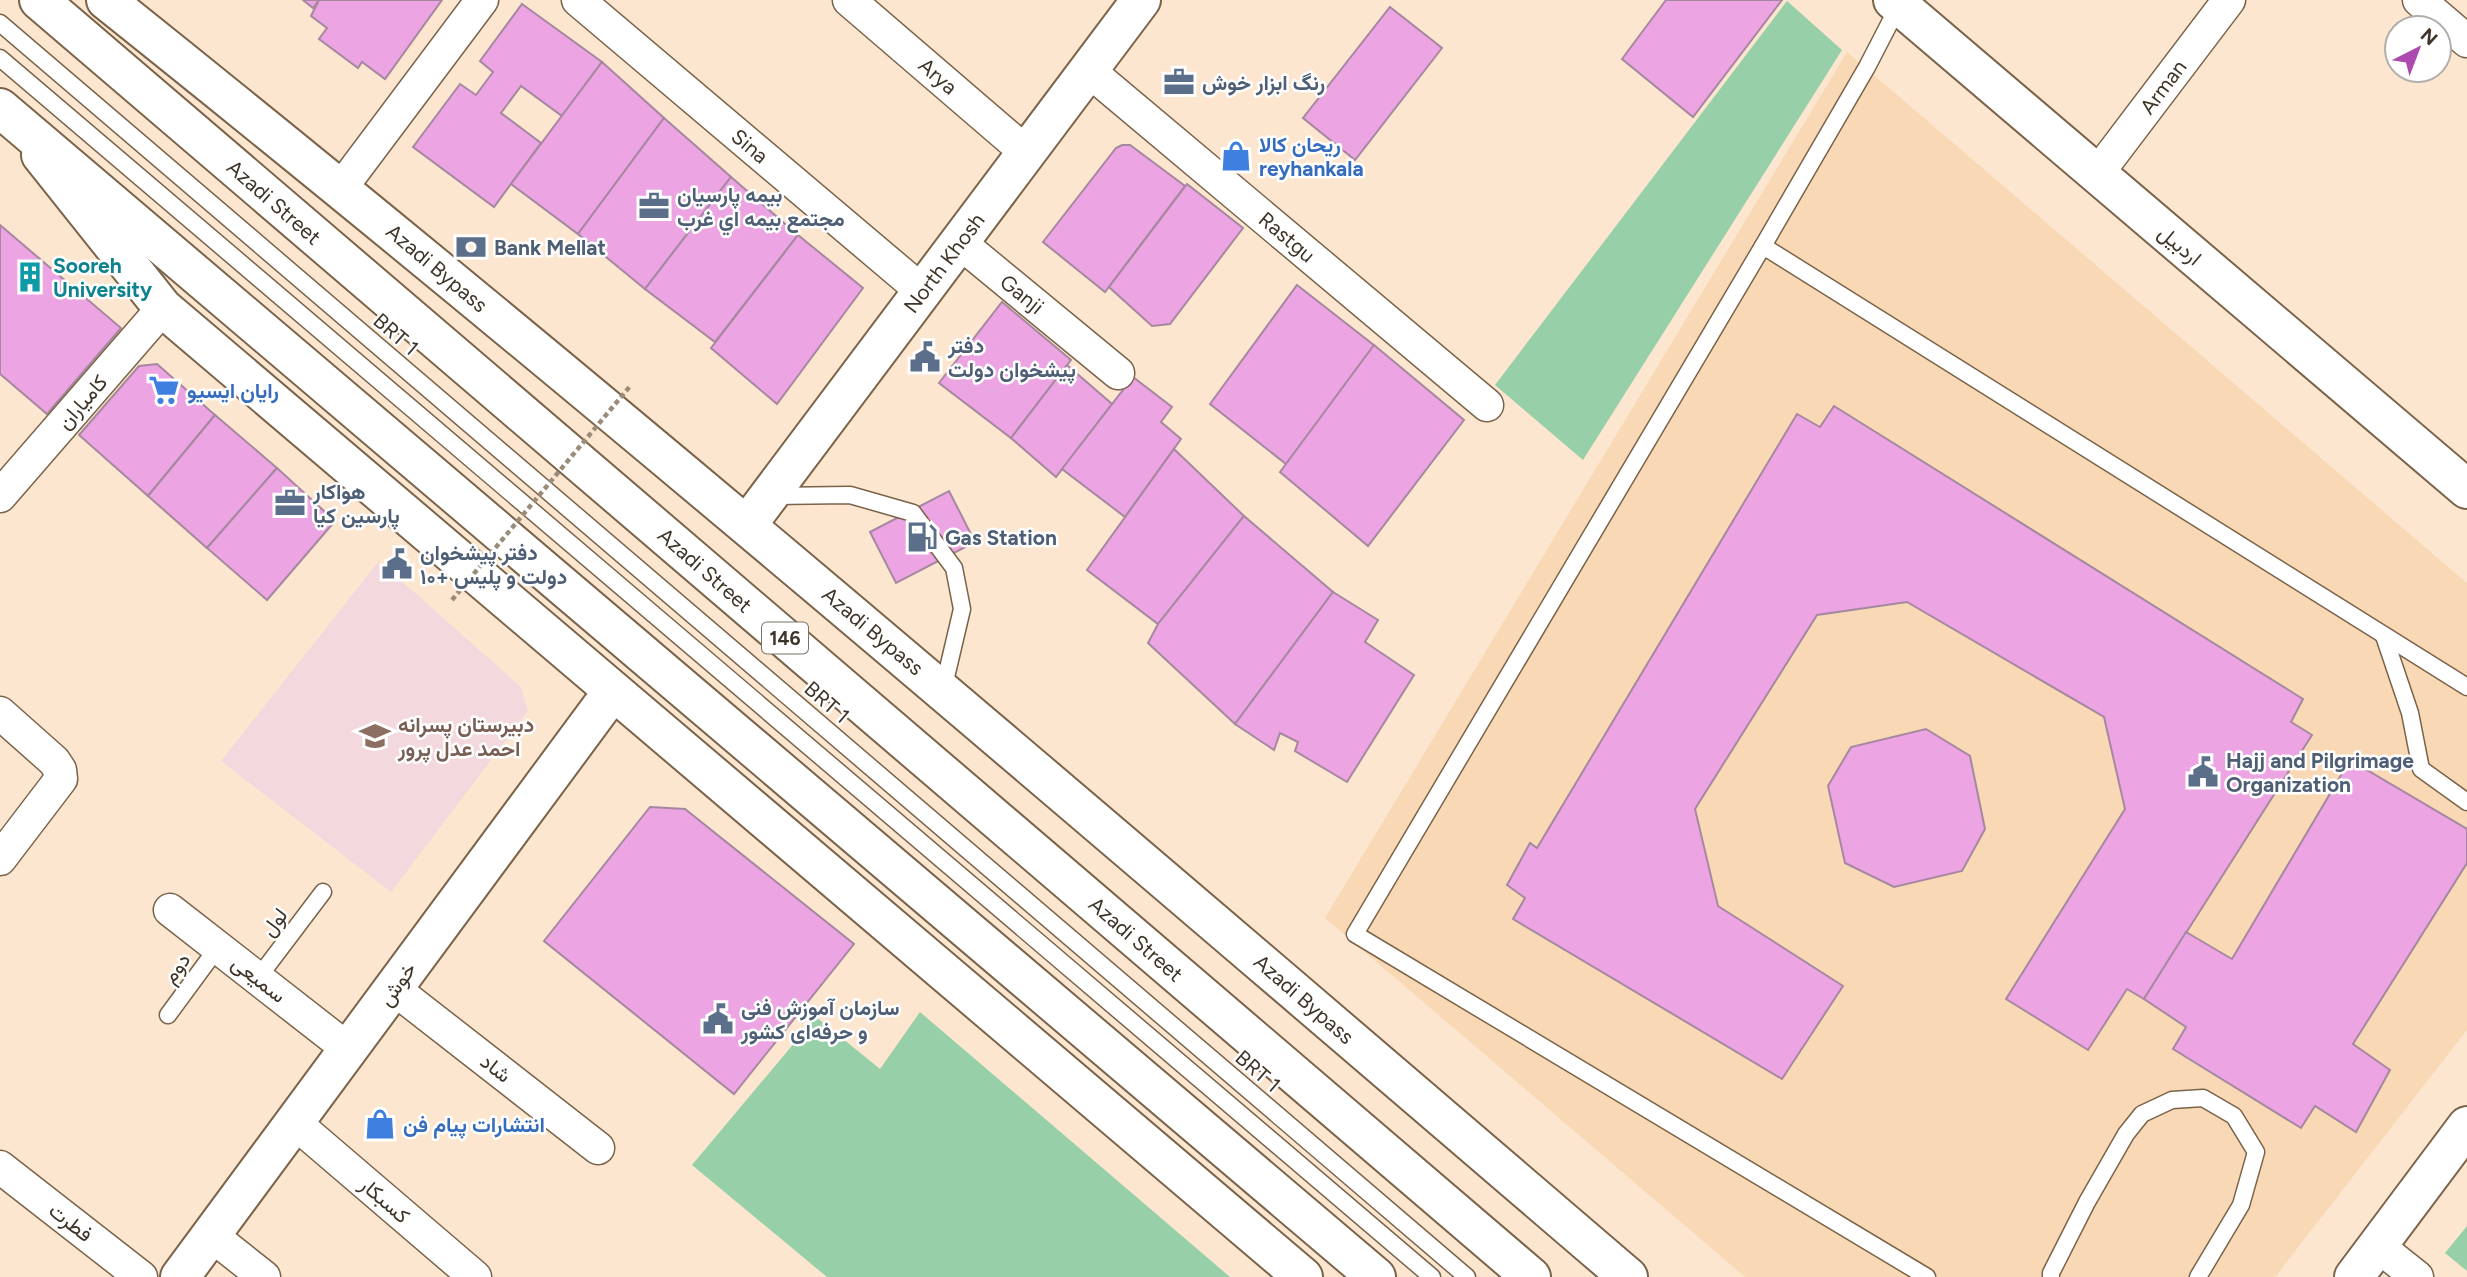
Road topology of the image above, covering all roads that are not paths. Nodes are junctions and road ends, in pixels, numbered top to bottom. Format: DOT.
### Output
graph roads {
  1 [pos="39,0"];
  2 [pos="106,0"];
  3 [pos="482,0"];
  4 [pos="578,0"];
  5 [pos="849,0"];
  6 [pos="1141,0"];
  7 [pos="2229,0"];
  8 [pos="2419,0"];
  9 [pos="1896,2"];
  10 [pos="0,23"];
  11 [pos="2467,41"];
  12 [pos="0,58"];
  13 [pos="1088,70"];
  14 [pos="5,112"];
  15 [pos="1027,153"];
  16 [pos="2097,174"];
  17 [pos="341,188"];
  18 [pos="959,242"];
  19 [pos="1763,246"];
  20 [pos="922,291"];
  21 [pos="163,308"];
  22 [pos="1118,373"];
  23 [pos="1487,405"];
  24 [pos="2467,489"];
  25 [pos="0,496"];
  26 [pos="757,511"];
  27 [pos="2384,636"];
  28 [pos="2467,687"];
  29 [pos="943,690"];
  30 [pos="613,691"];
  31 [pos="0,713"];
  32 [pos="2467,802"];
  33 [pos="0,859"];
  34 [pos="323,892"];
  35 [pos="170,909"];
  36 [pos="218,947"];
  37 [pos="258,978"];
  38 [pos="393,988"];
  39 [pos="168,1015"];
  40 [pos="348,1049"];
  41 [pos="294,1122"];
  42 [pos="2467,1126"];
  43 [pos="598,1148"];
  44 [pos="0,1167"];
  45 [pos="211,1235"];
  46 [pos="2378,1245"];
  47 [pos="2049,1276"];
  48 [pos="141,1277"];
  49 [pos="180,1277"];
  50 [pos="264,1277"];
  51 [pos="475,1277"];
  52 [pos="1303,1277"];
  53 [pos="1376,1277"];
  54 [pos="1432,1277"];
  55 [pos="1467,1277"];
  56 [pos="1531,1277"];
  57 [pos="1628,1277"];
  58 [pos="1927,1277"];
  59 [pos="2198,1277"];
  60 [pos="2354,1277"];
  61 [pos="2417,1277"];
  1 -- 56 [label="main road, Azadi Street / 146"];
  2 -- 17 [label="main road, Azadi Bypass"];
  3 -- 17 [label="street"];
  4 -- 20 [label="street, Sina"];
  5 -- 15 [label="street, Arya"];
  6 -- 13 [label="main road, North Khosh"];
  7 -- 16 [label="street, Arman"];
  8 -- 11 [label="street"];
  9 -- 16 [label="main road, اردبیل"];
  9 -- 19 [label="lane"];
  10 -- 55 [label="lane, BRT 1"];
  12 -- 54 [label="lane, BRT 1"];
  13 -- 15 [label="main road, North Khosh"];
  13 -- 23 [label="street, Rastgu"];
  14 -- 21 [label="main road"];
  14 -- 53 [label="main road"];
  15 -- 18 [label="main road, North Khosh"];
  16 -- 24 [label="main road, اردبیل"];
  17 -- 26 [label="main road, Azadi Bypass"];
  18 -- 20 [label="main road, North Khosh"];
  18 -- 22 [label="street, Ganji"];
  19 -- 27 [label="lane"];
  19 -- 58 [label="lane"];
  20 -- 26 [label="main road, North Khosh"];
  21 -- 25 [label="street, کامیاران"];
  21 -- 30 [label="main road"];
  26 -- 29 [label="main road, Azadi Bypass"];
  26 -- 29 [label="lane"];
  27 -- 28 [label="lane"];
  27 -- 32 [label="lane"];
  29 -- 57 [label="main road, Azadi Bypass"];
  30 -- 38 [label="main road, خوش"];
  30 -- 52 [label="main road"];
  31 -- 33 [label="street"];
  34 -- 37 [label="lane, لول"];
  35 -- 36 [label="street, سمیعی"];
  36 -- 37 [label="street, سمیعی"];
  36 -- 39 [label="lane, دوم"];
  37 -- 40 [label="street, سمیعی"];
  38 -- 40 [label="main road, خوش"];
  38 -- 43 [label="street, شاد"];
  40 -- 41 [label="main road, خوش"];
  41 -- 45 [label="main road, خوش"];
  41 -- 51 [label="street, کسبکار"];
  42 -- 46 [label="main road"];
  44 -- 48 [label="street, فطرت"];
  45 -- 49 [label="main road, خوش"];
  45 -- 50 [label="street"];
  46 -- 60 [label="main road"];
  46 -- 61 [label="street"];
  47 -- 59 [label="lane"];
}
